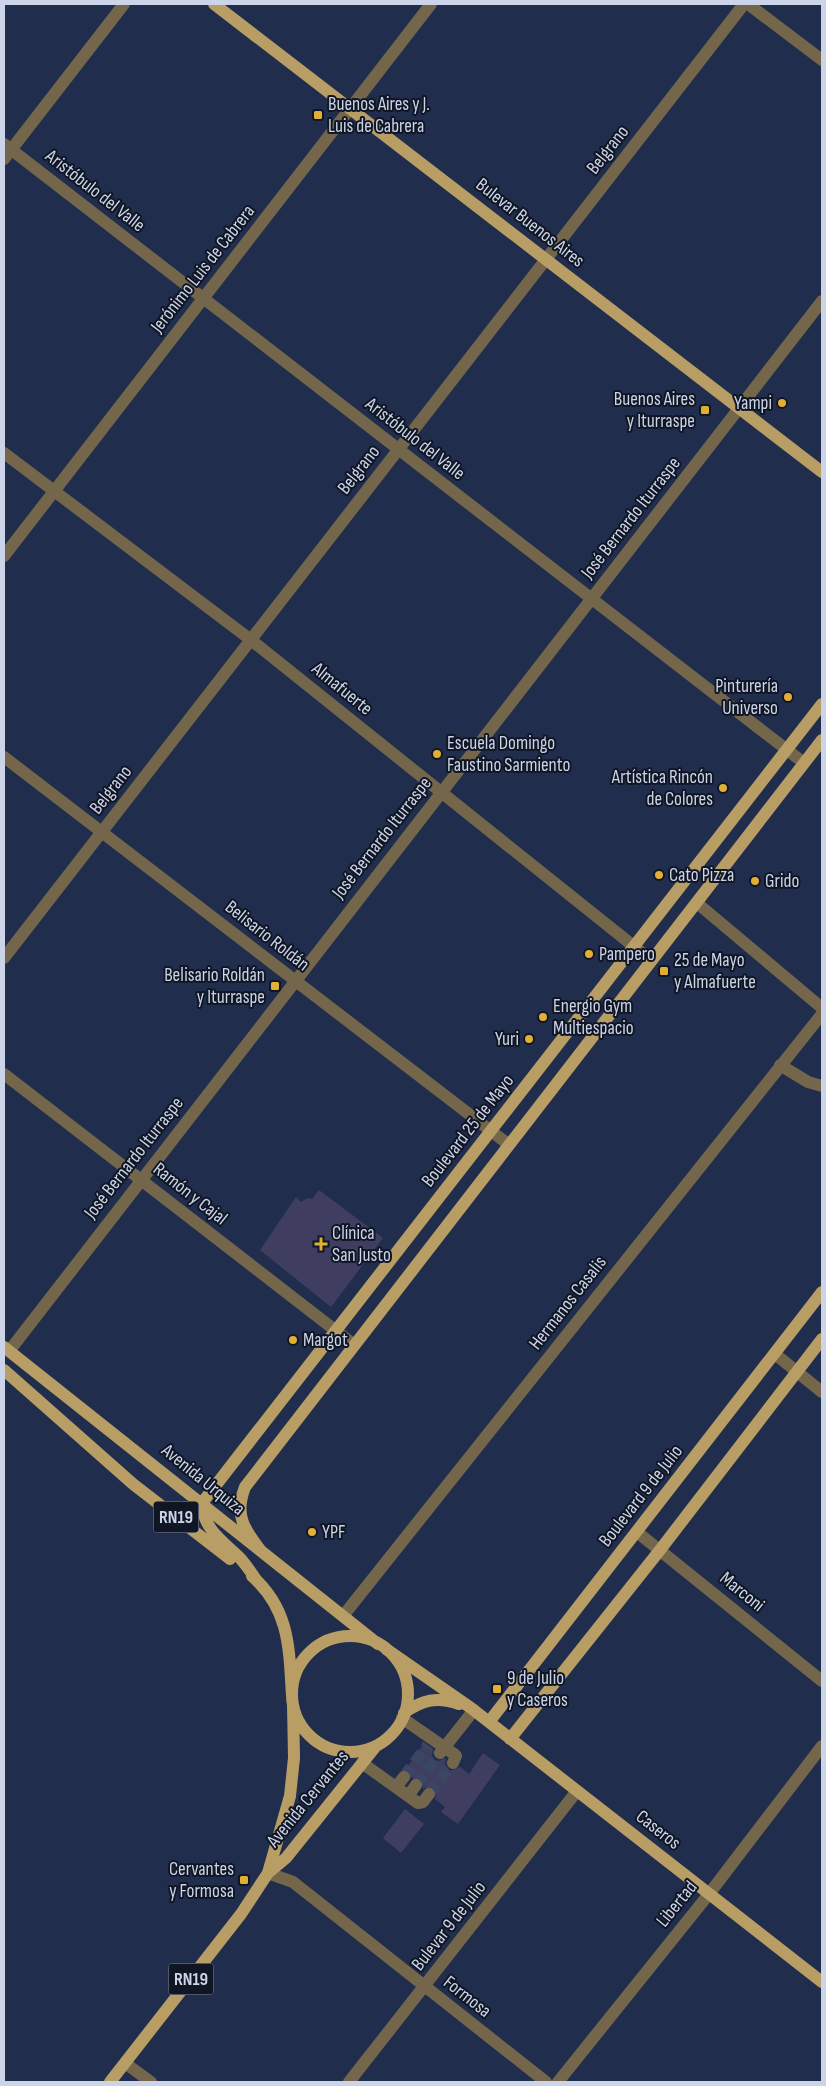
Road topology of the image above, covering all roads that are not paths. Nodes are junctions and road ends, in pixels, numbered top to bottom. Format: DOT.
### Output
graph roads {
  1 [pos="124,4"];
  2 [pos="214,4"];
  3 [pos="431,4"];
  4 [pos="744,4"];
  5 [pos="748,4"];
  6 [pos="822,60"];
  7 [pos="350,108"];
  8 [pos="6,151"];
  9 [pos="546,260"];
  10 [pos="203,300"];
  11 [pos="822,301"];
  12 [pos="739,408"];
  13 [pos="398,450"];
  14 [pos="4,453"];
  15 [pos="822,472"];
  16 [pos="54,490"];
  17 [pos="4,556"];
  18 [pos="592,598"];
  19 [pos="251,640"];
  20 [pos="822,704"];
  21 [pos="822,740"];
  22 [pos="787,749"];
  23 [pos="4,757"];
  24 [pos="804,763"];
  25 [pos="441,793"];
  26 [pos="102,832"];
  27 [pos="697,903"];
  28 [pos="634,947"];
  29 [pos="4,958"];
  30 [pos="651,960"];
  31 [pos="295,981"];
  32 [pos="822,1008"];
  33 [pos="822,1014"];
  34 [pos="780,1065"];
  35 [pos="4,1074"];
  36 [pos="822,1086"];
  37 [pos="492,1132"];
  38 [pos="508,1144"];
  39 [pos="140,1180"];
  40 [pos="822,1292"];
  41 [pos="337,1332"];
  42 [pos="822,1339"];
  43 [pos="353,1344"];
  44 [pos="7,1348"];
  45 [pos="774,1354"];
  46 [pos="4,1370"];
  47 [pos="797,1372"];
  48 [pos="822,1392"];
  49 [pos="202,1503"];
  50 [pos="637,1532"];
  51 [pos="660,1550"];
  52 [pos="261,1552"];
  53 [pos="257,1581"];
  54 [pos="343,1616"];
  55 [pos="382,1646"];
  56 [pos="822,1681"];
  57 [pos="292,1700"];
  58 [pos="472,1709"];
  59 [pos="403,1716"];
  60 [pos="489,1722"];
  61 [pos="510,1739"];
  62 [pos="376,1746"];
  63 [pos="822,1746"];
  64 [pos="442,1750"];
  65 [pos="362,1763"];
  66 [pos="453,1763"];
  67 [pos="416,1785"];
  68 [pos="577,1791"];
  69 [pos="429,1794"];
  70 [pos="408,1796"];
  71 [pos="268,1873"];
  72 [pos="709,1894"];
  73 [pos="822,1982"];
  74 [pos="424,1988"];
  75 [pos="125,2062"];
  76 [pos="110,2082"];
  77 [pos="151,2082"];
  78 [pos="349,2082"];
  79 [pos="546,2082"];
  80 [pos="558,2082"];
  1 -- 8 [label="street"];
  2 -- 7 [label="main road, Bulevar Buenos Aires"];
  3 -- 7 [label="street, Jerónimo Luis de Cabrera"];
  4 -- 9 [label="street, Belgrano"];
  5 -- 6 [label="street"];
  7 -- 9 [label="main road, Bulevar Buenos Aires"];
  7 -- 10 [label="street, Jerónimo Luis de Cabrera"];
  8 -- 10 [label="street, Aristóbulo del Valle"];
  9 -- 12 [label="main road, Bulevar Buenos Aires"];
  9 -- 13 [label="street, Belgrano"];
  10 -- 13 [label="street, Aristóbulo del Valle"];
  10 -- 16 [label="street, Jerónimo Luis de Cabrera"];
  11 -- 12 [label="street, José Bernardo Iturraspe"];
  12 -- 15 [label="main road, Bulevar Buenos Aires"];
  12 -- 18 [label="street, José Bernardo Iturraspe"];
  13 -- 18 [label="street, Aristóbulo del Valle"];
  13 -- 19 [label="street, Belgrano"];
  14 -- 16 [label="street, Almafuerte"];
  16 -- 17 [label="street, Jerónimo Luis de Cabrera"];
  16 -- 19 [label="street, Almafuerte"];
  18 -- 22 [label="street, Aristóbulo del Valle"];
  18 -- 25 [label="street, José Bernardo Iturraspe"];
  19 -- 25 [label="street, Almafuerte"];
  19 -- 26 [label="street, Belgrano"];
  20 -- 22 [label="main road, Boulevard 25 de Mayo"];
  21 -- 24 [label="main road"];
  22 -- 24 [label="street, Aristóbulo del Valle"];
  22 -- 28 [label="main road, Boulevard 25 de Mayo"];
  23 -- 26 [label="street, Belisario Roldán"];
  24 -- 27 [label="main road"];
  25 -- 28 [label="street, Almafuerte"];
  25 -- 31 [label="street, José Bernardo Iturraspe"];
  26 -- 29 [label="street, Belgrano"];
  26 -- 31 [label="street, Belisario Roldán"];
  27 -- 30 [label="main road"];
  27 -- 32 [label="street"];
  28 -- 30 [label="street, Almafuerte"];
  28 -- 37 [label="main road, Boulevard 25 de Mayo"];
  30 -- 38 [label="main road"];
  31 -- 37 [label="street, Belisario Roldán"];
  31 -- 39 [label="street, José Bernardo Iturraspe"];
  33 -- 34 [label="street, Hermanos Casalis"];
  34 -- 36 [label="street"];
  34 -- 54 [label="street, Hermanos Casalis"];
  35 -- 39 [label="street, Ramón y Cajal"];
  37 -- 38 [label="street, Belisario Roldán"];
  37 -- 41 [label="main road, Boulevard 25 de Mayo"];
  38 -- 43 [label="main road"];
  39 -- 41 [label="street, Ramón y Cajal"];
  39 -- 44 [label="street, José Bernardo Iturraspe"];
  40 -- 45 [label="main road, Boulevard 9 de Julio"];
  41 -- 43 [label="street, Ramón y Cajal"];
  41 -- 49 [label="main road, Boulevard 25 de Mayo"];
  42 -- 47 [label="main road"];
  43 -- 52 [label="main road"];
  44 -- 49 [label="main road, Avenida Urquiza / RN19"];
  45 -- 47 [label="street"];
  45 -- 50 [label="main road, Boulevard 9 de Julio"];
  46 -- 53 [label="main road, RN19"];
  47 -- 48 [label="street"];
  47 -- 51 [label="main road"];
  49 -- 52 [label="main road, Avenida Urquiza / RN19"];
  49 -- 53 [label="main road"];
  50 -- 51 [label="street, Marconi"];
  50 -- 60 [label="main road, Boulevard 9 de Julio"];
  51 -- 56 [label="street, Marconi"];
  51 -- 61 [label="main road"];
  52 -- 54 [label="main road, Avenida Urquiza / RN19"];
  53 -- 57 [label="main road, RN19"];
  54 -- 55 [label="main road, Avenida Urquiza / RN19"];
  55 -- 57 [label="main road, RN19"];
  55 -- 58 [label="main road, Caseros"];
  55 -- 59 [label="main road, RN19"];
  57 -- 62 [label="main road, RN19"];
  57 -- 71 [label="main road, Avenida Cervantes / RN19"];
  58 -- 59 [label="main road, Caseros"];
  58 -- 60 [label="main road, Caseros"];
  58 -- 64 [label="street"];
  59 -- 62 [label="main road, RN19"];
  59 -- 64 [label="street"];
  60 -- 61 [label="main road, Caseros"];
  61 -- 68 [label="main road, Caseros"];
  62 -- 65 [label="main road, Avenida Cervantes / RN19"];
  63 -- 72 [label="street, Libertad"];
  64 -- 66 [label="street"];
  65 -- 70 [label="street"];
  65 -- 71 [label="main road, Avenida Cervantes / RN19"];
  67 -- 70 [label="street"];
  68 -- 72 [label="main road, Caseros"];
  68 -- 74 [label="street, Bulevar 9 de Julio"];
  69 -- 70 [label="street"];
  71 -- 74 [label="street, Formosa"];
  71 -- 75 [label="main road, Avenida Cervantes / RN19"];
  72 -- 73 [label="main road, Caseros"];
  72 -- 80 [label="street, Libertad"];
  74 -- 78 [label="street, Bulevar 9 de Julio"];
  74 -- 79 [label="street, Formosa"];
  75 -- 76 [label="main road, Avenida Cervantes / RN19"];
  75 -- 77 [label="street"];
}
